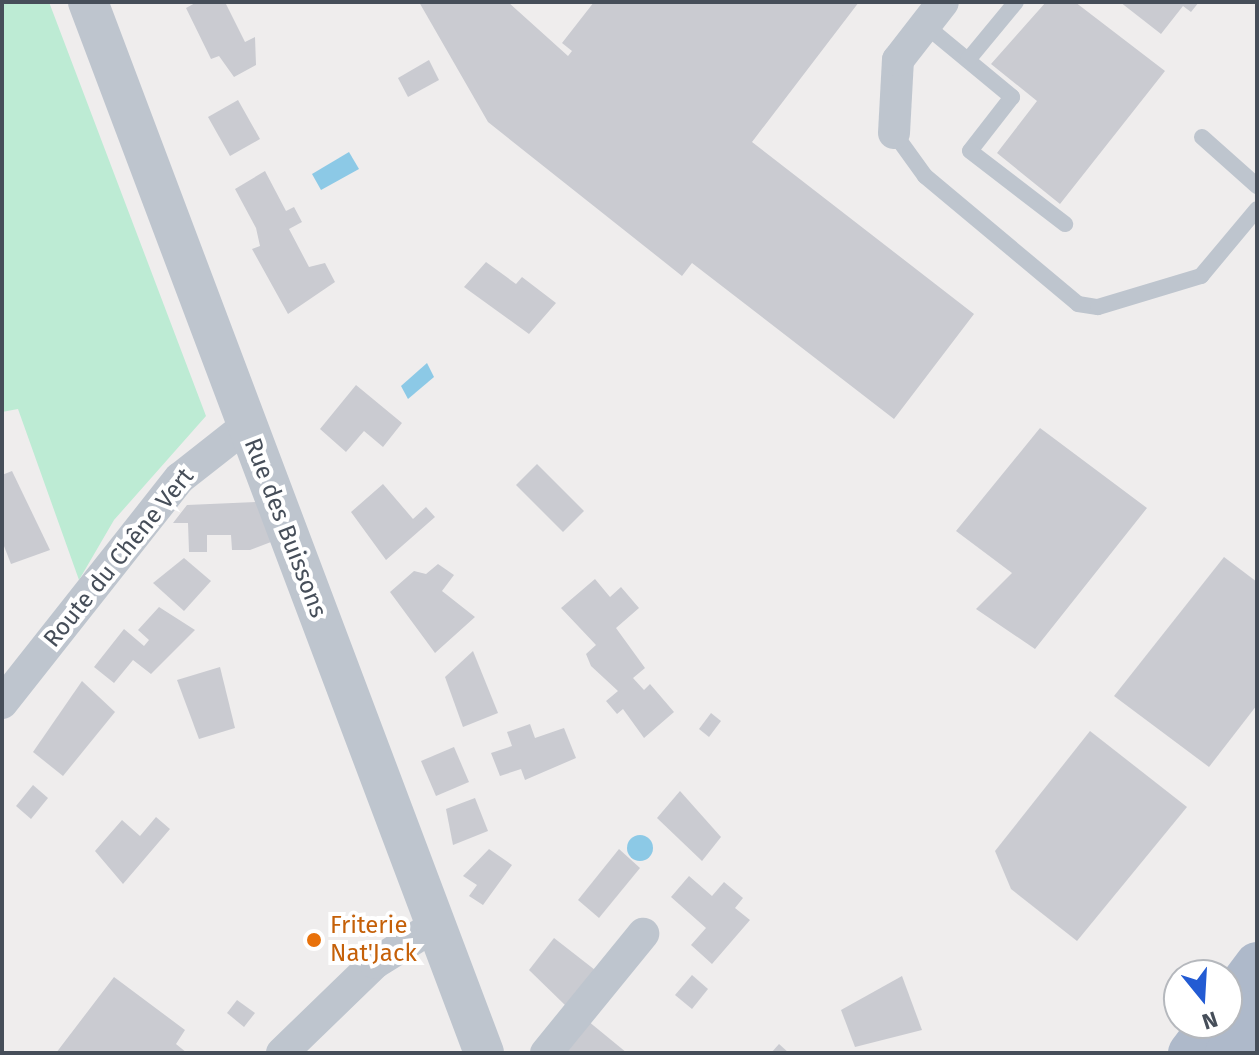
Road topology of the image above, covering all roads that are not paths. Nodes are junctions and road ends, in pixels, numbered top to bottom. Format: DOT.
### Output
graph roads {
  1 [pos="88,2"];
  2 [pos="1016,2"];
  3 [pos="934,14"];
  4 [pos="968,60"];
  5 [pos="894,133"];
  6 [pos="1202,137"];
  7 [pos="1257,186"];
  8 [pos="1256,212"];
  9 [pos="1065,224"];
  10 [pos="246,426"];
  11 [pos="2,703"];
  12 [pos="436,925"];
  13 [pos="643,934"];
  14 [pos="1257,964"];
  15 [pos="1243,983"];
  16 [pos="1257,1012"];
  17 [pos="282,1053"];
  18 [pos="484,1053"];
  19 [pos="546,1053"];
  20 [pos="1227,1053"];
  1 -- 10 [label="street, Rue des Buissons"];
  2 -- 4 [label="lane"];
  3 -- 4 [label="lane"];
  3 -- 5 [label="street"];
  4 -- 9 [label="lane"];
  5 -- 8 [label="lane"];
  6 -- 7 [label="lane"];
  10 -- 11 [label="street, Route du Chêne Vert"];
  10 -- 12 [label="street, Rue des Buissons"];
  12 -- 17 [label="street"];
  12 -- 18 [label="street, Rue des Buissons"];
  13 -- 19 [label="street"];
  14 -- 15 [label="main road"];
  16 -- 20 [label="main road"];
}
